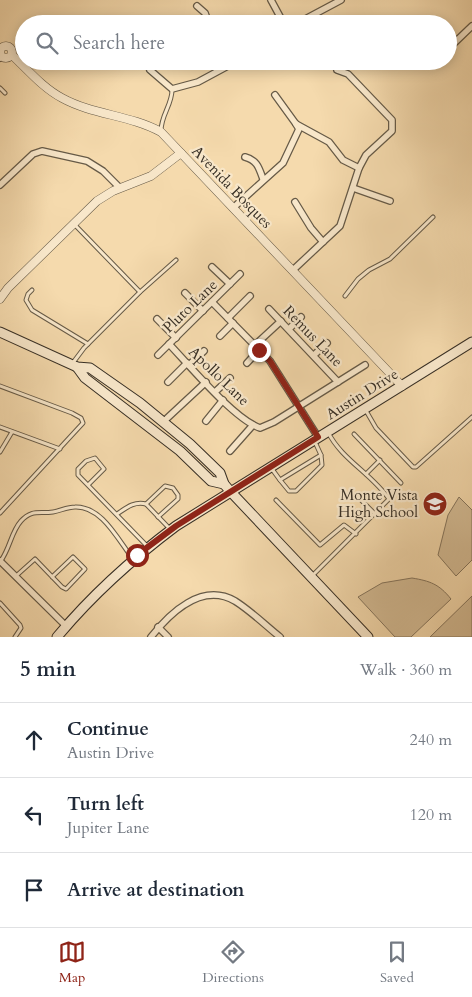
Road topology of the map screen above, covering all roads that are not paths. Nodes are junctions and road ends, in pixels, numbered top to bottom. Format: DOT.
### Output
graph roads {
  1 [pos="271,0"];
  2 [pos="341,0"];
  3 [pos="197,6"];
  4 [pos="207,15"];
  5 [pos="279,15"];
  6 [pos="313,15"];
  7 [pos="472,26"];
  8 [pos="457,40"];
  9 [pos="2,45"];
  10 [pos="12,55"];
  11 [pos="1,57"];
  12 [pos="15,58"];
  13 [pos="29,70"];
  14 [pos="150,70"];
  15 [pos="217,70"];
  16 [pos="337,70"];
  17 [pos="0,88"];
  18 [pos="172,89"];
  19 [pos="5,93"];
  20 [pos="275,95"];
  21 [pos="296,124"];
  22 [pos="161,132"];
  23 [pos="181,153"];
  24 [pos="246,157"];
  25 [pos="359,168"];
  26 [pos="263,179"];
  27 [pos="0,185"];
  28 [pos="120,188"];
  29 [pos="353,188"];
  30 [pos="390,201"];
  31 [pos="295,202"];
  32 [pos="233,208"];
  33 [pos="433,217"];
  34 [pos="74,224"];
  35 [pos="323,242"];
  36 [pos="176,260"];
  37 [pos="212,267"];
  38 [pos="292,270"];
  39 [pos="240,274"];
  40 [pos="230,284"];
  41 [pos="32,290"];
  42 [pos="140,292"];
  43 [pos="185,293"];
  44 [pos="250,296"];
  45 [pos="345,296"];
  46 [pos="0,299"];
  47 [pos="212,302"];
  48 [pos="269,309"];
  49 [pos="203,311"];
  50 [pos="301,317"];
  51 [pos="228,318"];
  52 [pos="158,319"];
  53 [pos="281,321"];
  54 [pos="233,323"];
  55 [pos="289,329"];
  56 [pos="0,332"];
  57 [pos="220,336"];
  58 [pos="176,338"];
  59 [pos="472,342"];
  60 [pos="327,343"];
  61 [pos="88,344"];
  62 [pos="169,344"];
  63 [pos="257,348"];
  64 [pos="204,351"];
  65 [pos="158,355"];
  66 [pos="314,355"];
  67 [pos="247,363"];
  68 [pos="188,364"];
  69 [pos="365,365"];
  70 [pos="74,366"];
  71 [pos="230,378"];
  72 [pos="168,382"];
  73 [pos="206,382"];
  74 [pos="338,382"];
  75 [pos="0,386"];
  76 [pos="402,386"];
  77 [pos="216,392"];
  78 [pos="223,400"];
  79 [pos="298,407"];
  80 [pos="365,408"];
  81 [pos="135,414"];
  82 [pos="472,417"];
  83 [pos="206,421"];
  84 [pos="163,422"];
  85 [pos="253,425"];
  86 [pos="0,428"];
  87 [pos="328,431"];
  88 [pos="12,432"];
  89 [pos="354,434"];
  90 [pos="316,439"];
  91 [pos="60,450"];
  92 [pos="0,452"];
  93 [pos="230,452"];
  94 [pos="321,455"];
  95 [pos="380,460"];
  96 [pos="270,467"];
  97 [pos="365,474"];
  98 [pos="280,480"];
  99 [pos="401,483"];
  100 [pos="88,485"];
  101 [pos="227,488"];
  102 [pos="357,496"];
  103 [pos="276,500"];
  104 [pos="146,504"];
  105 [pos="0,513"];
  106 [pos="117,514"];
  107 [pos="376,515"];
  108 [pos="158,517"];
  109 [pos="171,530"];
  110 [pos="356,534"];
  111 [pos="149,547"];
  112 [pos="133,559"];
  113 [pos="0,562"];
  114 [pos="16,576"];
  115 [pos="52,577"];
  116 [pos="311,577"];
  117 [pos="0,602"];
  118 [pos="66,626"];
  119 [pos="158,627"];
  120 [pos="15,637"];
  121 [pos="57,637"];
  122 [pos="151,637"];
  123 [pos="168,637"];
  124 [pos="280,637"];
  125 [pos="368,637"];
  1 -- 5 [label="street"];
  2 -- 6 [label="street"];
  3 -- 4 [label="street"];
  7 -- 8 [label="street"];
  9 -- 10 [label="street"];
  9 -- 11 [label="street"];
  10 -- 11 [label="street"];
  10 -- 12 [label="street, Avenida Bosques"];
  13 -- 22 [label="street, Avenida Bosques"];
  14 -- 18 [label="street"];
  15 -- 18 [label="street"];
  16 -- 25 [label="street"];
  17 -- 19 [label="lane"];
  18 -- 22 [label="lane"];
  20 -- 21 [label="street"];
  21 -- 25 [label="street"];
  21 -- 26 [label="street"];
  22 -- 23 [label="street, Avenida Bosques"];
  23 -- 28 [label="street"];
  23 -- 32 [label="street, Avenida Bosques"];
  24 -- 26 [label="street"];
  25 -- 29 [label="street"];
  26 -- 32 [label="street"];
  27 -- 28 [label="street"];
  28 -- 34 [label="street"];
  29 -- 30 [label="street"];
  29 -- 35 [label="street"];
  31 -- 35 [label="street"];
  32 -- 38 [label="street, Avenida Bosques"];
  33 -- 45 [label="lane"];
  34 -- 42 [label="lane"];
  34 -- 46 [label="street"];
  35 -- 38 [label="street"];
  36 -- 42 [label="lane"];
  37 -- 40 [label="street"];
  38 -- 76 [label="street, Avenida Bosques"];
  39 -- 40 [label="street, Pluto Lane"];
  40 -- 47 [label="street, Pluto Lane"];
  41 -- 61 [label="lane"];
  42 -- 61 [label="lane"];
  43 -- 49 [label="street"];
  44 -- 51 [label="street"];
  47 -- 49 [label="street, Pluto Lane"];
  47 -- 51 [label="street"];
  48 -- 53 [label="street, Remus Lane"];
  49 -- 58 [label="street, Pluto Lane"];
  50 -- 55 [label="street"];
  51 -- 54 [label="street"];
  52 -- 58 [label="street"];
  53 -- 55 [label="street, Remus Lane"];
  53 -- 63 [label="street"];
  54 -- 57 [label="street"];
  54 -- 63 [label="street"];
  55 -- 66 [label="street, Remus Lane"];
  56 -- 70 [label="main road"];
  58 -- 62 [label="street, Pluto Lane"];
  59 -- 76 [label="main road, Austin Drive"];
  60 -- 66 [label="street"];
  61 -- 70 [label="lane"];
  62 -- 65 [label="street, Pluto Lane"];
  62 -- 68 [label="street, Apollo Lane"];
  63 -- 67 [label="street"];
  63 -- 79 [label="street"];
  64 -- 68 [label="street"];
  66 -- 74 [label="street, Remus Lane"];
  68 -- 72 [label="street"];
  68 -- 73 [label="street, Apollo Lane"];
  69 -- 74 [label="street"];
  70 -- 81 [label="main road"];
  70 -- 84 [label="main road"];
  71 -- 77 [label="street"];
  73 -- 77 [label="street, Apollo Lane"];
  73 -- 84 [label="street"];
  74 -- 79 [label="street"];
  75 -- 91 [label="lane"];
  76 -- 80 [label="main road, Austin Drive"];
  77 -- 78 [label="street, Apollo Lane"];
  78 -- 83 [label="street"];
  78 -- 85 [label="street, Apollo Lane"];
  79 -- 85 [label="street"];
  79 -- 90 [label="street"];
  80 -- 82 [label="lane"];
  80 -- 87 [label="main road, Austin Drive"];
  81 -- 84 [label="main road"];
  81 -- 101 [label="main road"];
  84 -- 101 [label="main road"];
  85 -- 93 [label="street"];
  86 -- 88 [label="lane"];
  87 -- 90 [label="main road, Austin Drive"];
  87 -- 97 [label="lane"];
  88 -- 91 [label="lane"];
  88 -- 92 [label="lane"];
  89 -- 95 [label="lane"];
  90 -- 94 [label="lane"];
  90 -- 96 [label="main road, Austin Drive"];
  91 -- 105 [label="lane"];
  94 -- 98 [label="lane"];
  94 -- 98 [label="lane"];
  95 -- 97 [label="lane"];
  95 -- 99 [label="lane"];
  96 -- 98 [label="lane"];
  96 -- 101 [label="main road, Austin Drive"];
  97 -- 107 [label="lane"];
  100 -- 100 [label="lane"];
  100 -- 106 [label="lane"];
  101 -- 109 [label="main road, Austin Drive"];
  101 -- 116 [label="main road"];
  102 -- 107 [label="lane"];
  103 -- 110 [label="lane"];
  104 -- 106 [label="lane"];
  104 -- 108 [label="lane"];
  104 -- 108 [label="lane"];
  106 -- 111 [label="lane"];
  107 -- 110 [label="lane"];
  108 -- 109 [label="lane"];
  109 -- 111 [label="main road, Austin Drive"];
  110 -- 116 [label="lane"];
  111 -- 112 [label="main road, Austin Drive"];
  112 -- 113 [label="lane"];
  112 -- 118 [label="main road, Austin Drive"];
  113 -- 114 [label="street"];
  114 -- 115 [label="lane"];
  114 -- 118 [label="street"];
  115 -- 115 [label="lane"];
  116 -- 125 [label="main road"];
  117 -- 120 [label="lane"];
  118 -- 121 [label="main road, Austin Drive"];
  119 -- 122 [label="street"];
  119 -- 123 [label="street"];
  119 -- 124 [label="street"];
}
